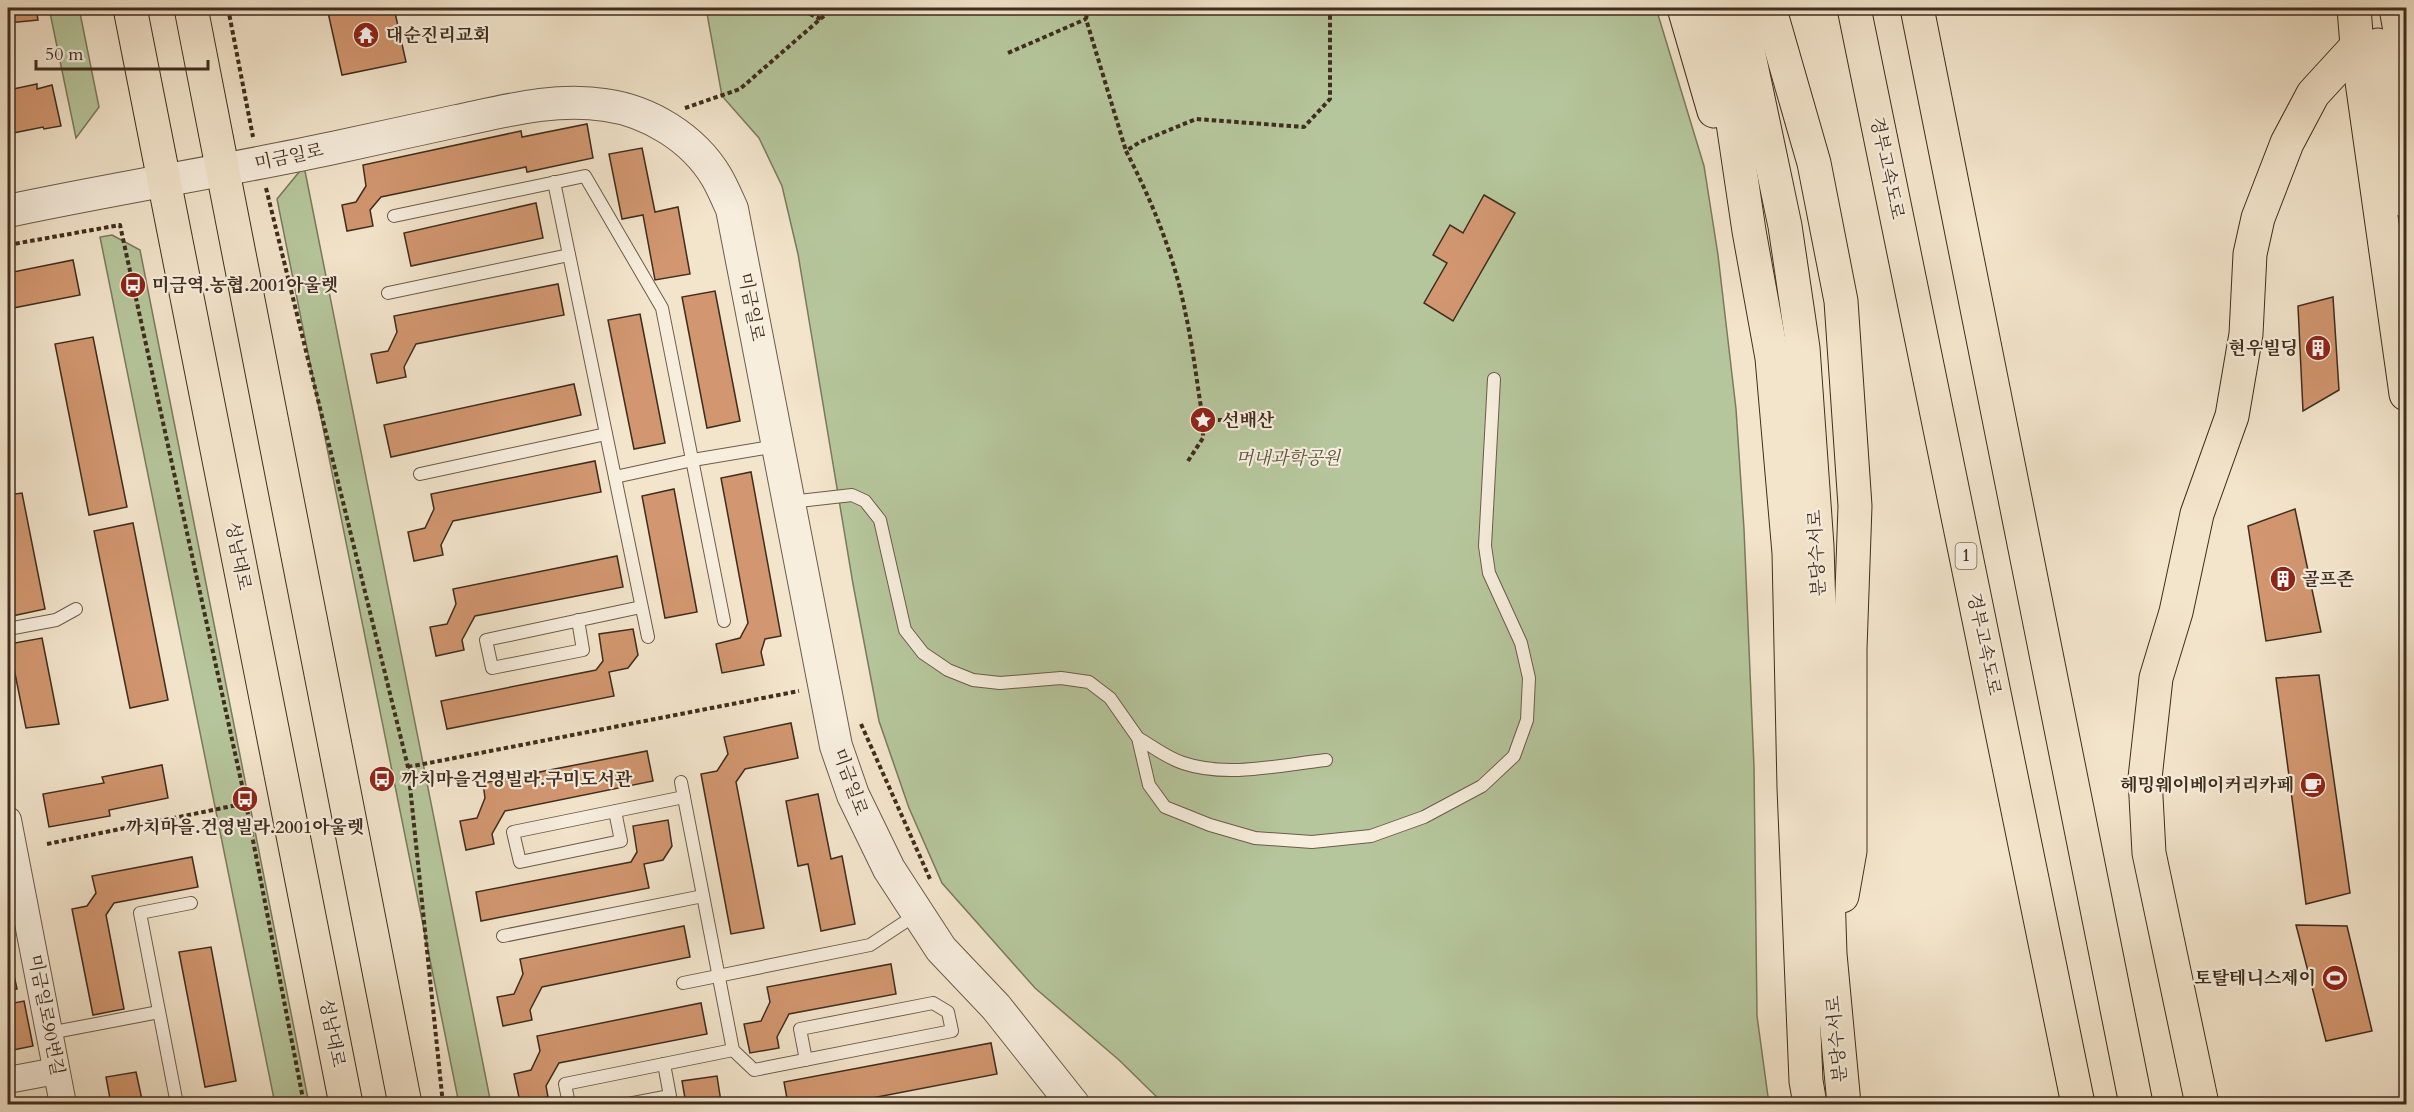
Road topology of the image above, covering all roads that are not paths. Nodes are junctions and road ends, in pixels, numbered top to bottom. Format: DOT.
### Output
graph roads {
  1 [pos="130,8"];
  2 [pos="191,8"];
  3 [pos="1684,8"];
  4 [pos="1716,8"];
  5 [pos="1739,8"];
  6 [pos="1854,8"];
  7 [pos="1917,8"];
  8 [pos="2354,8"];
  9 [pos="2371,8"];
  10 [pos="2396,8"];
  11 [pos="1772,17"];
  12 [pos="2357,46"];
  13 [pos="2406,64"];
  14 [pos="223,171"];
  15 [pos="164,182"];
  16 [pos="554,182"];
  17 [pos="2406,201"];
  18 [pos="8,211"];
  19 [pos="394,216"];
  20 [pos="1749,231"];
  21 [pos="569,255"];
  22 [pos="388,293"];
  23 [pos="1494,379"];
  24 [pos="2405,388"];
  25 [pos="2406,420"];
  26 [pos="606,434"];
  27 [pos="778,446"];
  28 [pos="693,460"];
  29 [pos="420,474"];
  30 [pos="615,477"];
  31 [pos="789,502"];
  32 [pos="641,607"];
  33 [pos="76,609"];
  34 [pos="578,620"];
  35 [pos="724,621"];
  36 [pos="8,629"];
  37 [pos="648,637"];
  38 [pos="1138,738"];
  39 [pos="1326,759"];
  40 [pos="681,782"];
  41 [pos="684,797"];
  42 [pos="615,811"];
  43 [pos="8,820"];
  44 [pos="703,896"];
  45 [pos="191,903"];
  46 [pos="918,914"];
  47 [pos="503,936"];
  48 [pos="1830,954"];
  49 [pos="718,976"];
  50 [pos="683,983"];
  51 [pos="159,1012"];
  52 [pos="49,1033"];
  53 [pos="733,1050"];
  54 [pos="806,1060"];
  55 [pos="664,1064"];
  56 [pos="56,1071"];
  57 [pos="8,1080"];
  58 [pos="63,1104"];
  59 [pos="177,1104"];
  60 [pos="346,1104"];
  61 [pos="405,1104"];
  62 [pos="569,1104"];
  63 [pos="628,1104"];
  64 [pos="1073,1104"];
  65 [pos="1810,1104"];
  66 [pos="1844,1104"];
  67 [pos="2078,1104"];
  68 [pos="2136,1104"];
  69 [pos="2202,1104"];
  1 -- 15 [label="main road, 성남대로"];
  2 -- 14 [label="main road"];
  3 -- 20 [label="main road"];
  4 -- 20 [label="main road, 분당수서로"];
  5 -- 48 [label="main road, 분당수서로"];
  6 -- 67 [label="main road, 경부고속도로 / 1"];
  7 -- 68 [label="main road"];
  8 -- 12 [label="main road"];
  9 -- 17 [label="main road"];
  10 -- 13 [label="main road"];
  11 -- 48 [label="main road"];
  12 -- 24 [label="main road"];
  12 -- 69 [label="main road"];
  14 -- 15 [label="street, 미금일로"];
  14 -- 27 [label="street, 미금일로"];
  14 -- 61 [label="main road"];
  15 -- 18 [label="street, 미금일로"];
  15 -- 60 [label="main road, 성남대로"];
  16 -- 19 [label="lane"];
  16 -- 21 [label="lane"];
  16 -- 28 [label="lane"];
  20 -- 65 [label="main road, 분당수서로"];
  21 -- 22 [label="lane"];
  21 -- 26 [label="lane"];
  23 -- 38 [label="lane"];
  24 -- 25 [label="main road"];
  26 -- 29 [label="lane"];
  26 -- 30 [label="lane"];
  27 -- 28 [label="lane"];
  27 -- 31 [label="street, 미금일로"];
  28 -- 30 [label="lane"];
  28 -- 35 [label="lane"];
  30 -- 32 [label="lane"];
  31 -- 38 [label="lane"];
  31 -- 46 [label="street, 미금일로"];
  32 -- 34 [label="lane"];
  32 -- 37 [label="lane"];
  33 -- 36 [label="lane"];
  34 -- 34 [label="lane"];
  38 -- 39 [label="lane"];
  40 -- 41 [label="lane"];
  41 -- 42 [label="lane"];
  41 -- 44 [label="lane"];
  42 -- 42 [label="lane"];
  43 -- 52 [label="street, 미금일로90번길"];
  44 -- 47 [label="lane"];
  44 -- 49 [label="lane"];
  45 -- 51 [label="lane"];
  46 -- 49 [label="lane"];
  46 -- 64 [label="street, 미금일로"];
  48 -- 66 [label="main road, 분당수서로"];
  49 -- 50 [label="lane"];
  49 -- 53 [label="lane"];
  51 -- 52 [label="lane"];
  51 -- 59 [label="lane"];
  52 -- 56 [label="street, 미금일로90번길"];
  53 -- 54 [label="lane"];
  53 -- 55 [label="lane"];
  54 -- 54 [label="lane"];
  55 -- 62 [label="lane"];
  55 -- 63 [label="lane"];
  56 -- 57 [label="street"];
  56 -- 58 [label="street, 미금일로90번길"];
}
